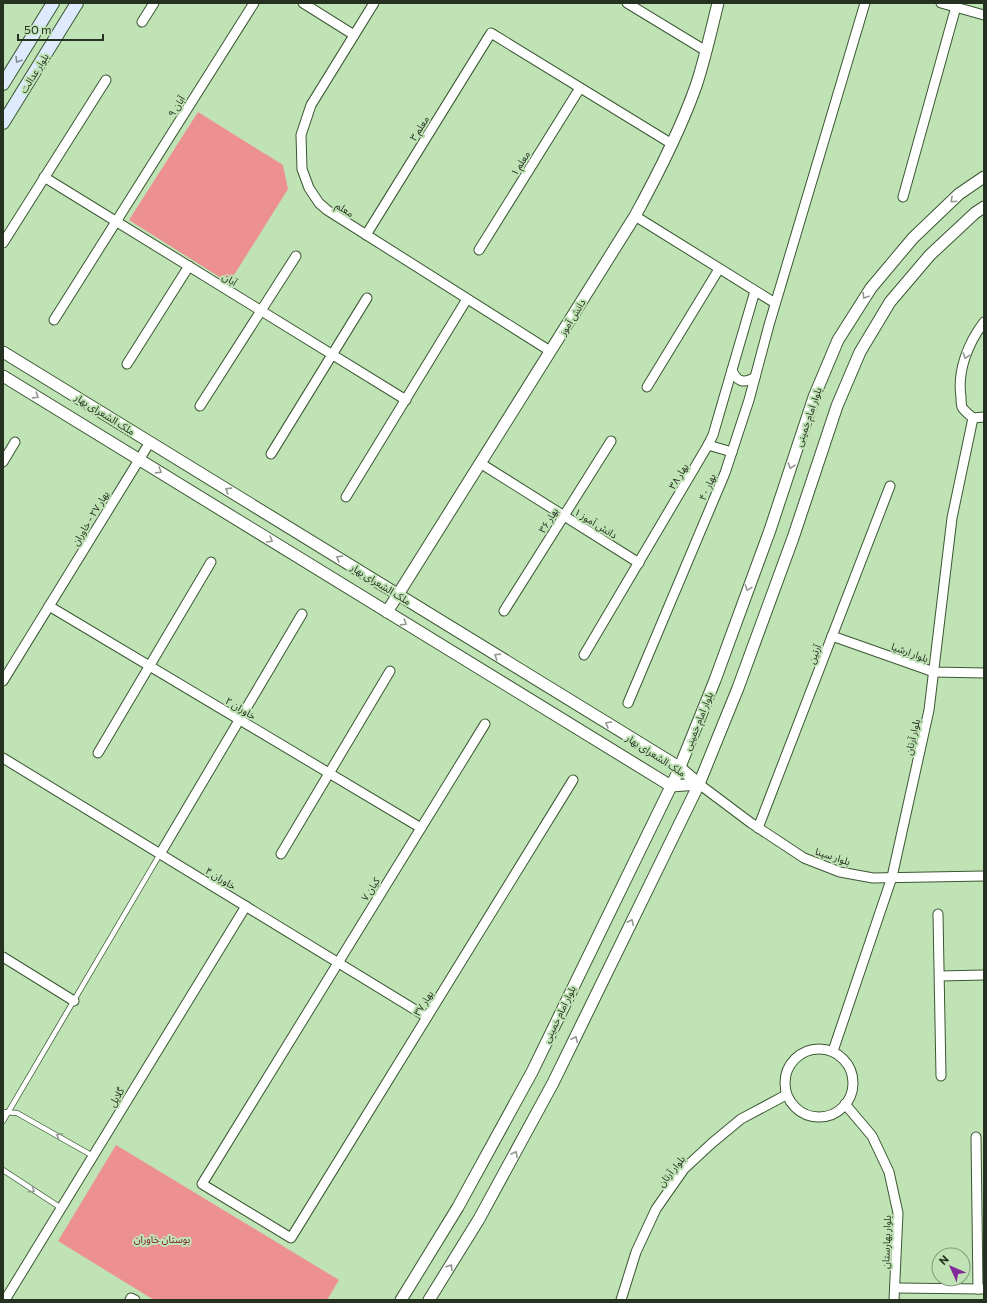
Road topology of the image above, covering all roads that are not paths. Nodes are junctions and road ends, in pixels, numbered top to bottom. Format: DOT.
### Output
graph roads {
  1 [pos="53,3"];
  2 [pos="77,3"];
  3 [pos="154,3"];
  4 [pos="254,3"];
  5 [pos="303,3"];
  6 [pos="374,3"];
  7 [pos="626,3"];
  8 [pos="718,3"];
  9 [pos="866,3"];
  10 [pos="941,3"];
  11 [pos="956,5"];
  12 [pos="984,15"];
  13 [pos="142,22"];
  14 [pos="354,35"];
  15 [pos="706,51"];
  16 [pos="106,80"];
  17 [pos="3,84"];
  18 [pos="580,88"];
  19 [pos="3,123"];
  20 [pos="672,144"];
  21 [pos="44,177"];
  22 [pos="984,177"];
  23 [pos="903,197"];
  24 [pos="984,207"];
  25 [pos="635,216"];
  26 [pos="116,222"];
  27 [pos="366,235"];
  28 [pos="3,243"];
  29 [pos="479,250"];
  30 [pos="296,256"];
  31 [pos="189,266"];
  32 [pos="719,269"];
  33 [pos="755,291"];
  34 [pos="368,298"];
  35 [pos="467,299"];
  36 [pos="775,303"];
  37 [pos="261,311"];
  38 [pos="54,320"];
  39 [pos="984,322"];
  40 [pos="550,351"];
  41 [pos="3,352"];
  42 [pos="332,354"];
  43 [pos="127,364"];
  44 [pos="732,370"];
  45 [pos="3,376"];
  46 [pos="755,377"];
  47 [pos="646,387"];
  48 [pos="406,400"];
  49 [pos="200,406"];
  50 [pos="984,417"];
  51 [pos="974,418"];
  52 [pos="611,441"];
  53 [pos="15,442"];
  54 [pos="150,442"];
  55 [pos="708,445"];
  56 [pos="732,452"];
  57 [pos="270,454"];
  58 [pos="139,459"];
  59 [pos="3,462"];
  60 [pos="480,463"];
  61 [pos="890,486"];
  62 [pos="346,497"];
  63 [pos="564,516"];
  64 [pos="211,562"];
  65 [pos="639,563"];
  66 [pos="397,594"];
  67 [pos="49,606"];
  68 [pos="504,611"];
  69 [pos="387,612"];
  70 [pos="302,614"];
  71 [pos="832,636"];
  72 [pos="584,655"];
  73 [pos="149,666"];
  74 [pos="390,671"];
  75 [pos="934,672"];
  76 [pos="984,673"];
  77 [pos="3,681"];
  78 [pos="628,703"];
  79 [pos="239,719"];
  80 [pos="485,724"];
  81 [pos="98,752"];
  82 [pos="3,758"];
  83 [pos="679,767"];
  84 [pos="329,773"];
  85 [pos="573,780"];
  86 [pos="699,784"];
  87 [pos="671,786"];
  88 [pos="421,828"];
  89 [pos="758,828"];
  90 [pos="160,854"];
  91 [pos="281,854"];
  92 [pos="984,876"];
  93 [pos="892,877"];
  94 [pos="246,906"];
  95 [pos="938,914"];
  96 [pos="3,957"];
  97 [pos="338,962"];
  98 [pos="984,975"];
  99 [pos="940,976"];
  100 [pos="74,1001"];
  101 [pos="427,1017"];
  102 [pos="833,1051"];
  103 [pos="941,1076"];
  104 [pos="786,1095"];
  105 [pos="845,1104"];
  106 [pos="6,1112"];
  107 [pos="3,1121"];
  108 [pos="976,1137"];
  109 [pos="93,1156"];
  110 [pos="3,1170"];
  111 [pos="61,1208"];
  112 [pos="291,1238"];
  113 [pos="894,1288"];
  114 [pos="981,1289"];
  115 [pos="5,1300"];
  116 [pos="401,1300"];
  117 [pos="429,1300"];
  118 [pos="621,1300"];
  119 [pos="894,1300"];
  1 -- 17 [label="main road, بلوار عدالت, one-way"];
  2 -- 19 [label="main road, بلوار عدالت"];
  3 -- 13 [label="street"];
  4 -- 26 [label="street, آبان ۹"];
  5 -- 14 [label="street"];
  6 -- 14 [label="street, معلم"];
  7 -- 15 [label="street"];
  8 -- 15 [label="street, دانش آموز"];
  9 -- 36 [label="street, بهار ۴۰"];
  10 -- 11 [label="street"];
  11 -- 12 [label="street"];
  11 -- 23 [label="street"];
  14 -- 27 [label="street, معلم"];
  15 -- 20 [label="street, دانش آموز"];
  16 -- 21 [label="street"];
  18 -- 20 [label="street"];
  18 -- 27 [label="street, معلم ۳"];
  18 -- 29 [label="street, معلم ۱"];
  20 -- 25 [label="street, دانش آموز"];
  21 -- 26 [label="street, آبان"];
  21 -- 28 [label="street"];
  22 -- 83 [label="street, بلوار امام خمینی, one-way"];
  24 -- 86 [label="street"];
  25 -- 32 [label="street"];
  25 -- 40 [label="street, دانش آموز"];
  26 -- 31 [label="street, آبان"];
  26 -- 38 [label="street, آبان ۹"];
  27 -- 35 [label="street, معلم"];
  30 -- 37 [label="street"];
  31 -- 37 [label="street, آبان"];
  31 -- 43 [label="street"];
  32 -- 33 [label="street"];
  32 -- 47 [label="street"];
  33 -- 36 [label="street"];
  33 -- 44 [label="street, بهار ۳۸"];
  34 -- 42 [label="street"];
  35 -- 40 [label="street, معلم"];
  35 -- 48 [label="street"];
  36 -- 46 [label="street, بهار ۴۰"];
  37 -- 42 [label="street, آبان"];
  37 -- 49 [label="street"];
  39 -- 51 [label="street, one-way"];
  40 -- 60 [label="street, دانش آموز"];
  41 -- 54 [label="street, ملک الشعرای بهار"];
  42 -- 48 [label="street, آبان"];
  42 -- 57 [label="street"];
  44 -- 46 [label="street"];
  44 -- 55 [label="street, بهار ۳۸"];
  45 -- 58 [label="street, ملک الشعرای بهار, one-way"];
  46 -- 56 [label="street, بهار ۴۰"];
  48 -- 62 [label="street"];
  50 -- 51 [label="street"];
  51 -- 75 [label="street, بلوار آرتان"];
  52 -- 63 [label="street, بهار ۳۶"];
  53 -- 59 [label="street"];
  54 -- 58 [label="street, بهار ۲۷ - خاوران"];
  66 -- 54 [label="street, ملک الشعرای بهار, one-way"];
  55 -- 56 [label="street"];
  55 -- 65 [label="street, بهار ۳۸"];
  56 -- 78 [label="street, بهار ۴۰"];
  58 -- 67 [label="street, بهار ۲۷ - خاوران"];
  58 -- 69 [label="street, ملک الشعرای بهار, one-way"];
  60 -- 63 [label="street, دانش آموز ۱"];
  60 -- 66 [label="street, دانش آموز"];
  61 -- 71 [label="street, آرتین"];
  63 -- 65 [label="street, دانش آموز ۱"];
  63 -- 68 [label="street, بهار ۳۶"];
  64 -- 73 [label="street"];
  65 -- 72 [label="street, بهار ۳۸"];
  66 -- 69 [label="street, دانش آموز"];
  83 -- 66 [label="street, ملک الشعرای بهار, one-way"];
  67 -- 73 [label="street, خاوران ۲"];
  67 -- 77 [label="street, بهار ۲۷ - خاوران"];
  69 -- 87 [label="street, ملک الشعرای بهار, one-way"];
  70 -- 79 [label="street"];
  71 -- 75 [label="street, بلوار ارشیا"];
  71 -- 89 [label="street, آرتین"];
  73 -- 79 [label="street, خاوران ۲"];
  73 -- 81 [label="street"];
  74 -- 84 [label="street"];
  75 -- 76 [label="street, بلوار ارشیا"];
  75 -- 93 [label="street, بلوار آرتان"];
  79 -- 84 [label="street, خاوران ۲"];
  79 -- 90 [label="street"];
  80 -- 88 [label="street, کیان ۷"];
  82 -- 90 [label="street, خاوران ۴"];
  83 -- 86 [label="street, ملک الشعرای بهار"];
  83 -- 87 [label="street, بلوار امام خمینی"];
  84 -- 88 [label="street, خاوران ۲"];
  84 -- 91 [label="street"];
  85 -- 101 [label="street, بهار ۳۷"];
  86 -- 87 [label="street, ملک الشعرای بهار"];
  86 -- 89 [label="street, بلوار سینا"];
  117 -- 86 [label="street, one-way"];
  87 -- 116 [label="street, بلوار امام خمینی"];
  88 -- 97 [label="street, کیان ۷"];
  89 -- 93 [label="street, بلوار سینا"];
  90 -- 94 [label="street, خاوران ۴"];
  90 -- 100 [label="lane"];
  92 -- 93 [label="street, بلوار سینا"];
  93 -- 102 [label="street, بلوار آرتان"];
  94 -- 97 [label="street, خاوران ۴"];
  94 -- 109 [label="street, گلایل"];
  95 -- 99 [label="street"];
  96 -- 100 [label="street"];
  97 -- 101 [label="street, خاوران ۴"];
  97 -- 112 [label="street, کیان ۷"];
  98 -- 99 [label="street"];
  99 -- 103 [label="street"];
  100 -- 106 [label="lane"];
  101 -- 112 [label="street, بهار ۳۷"];
  102 -- 104 [label="street"];
  102 -- 105 [label="street"];
  104 -- 105 [label="street"];
  104 -- 118 [label="street, بلوار آرتان"];
  105 -- 113 [label="street, بلوار بهارستان"];
  106 -- 107 [label="lane"];
  109 -- 106 [label="lane, one-way"];
  108 -- 114 [label="street"];
  109 -- 111 [label="street, گلایل"];
  110 -- 111 [label="lane, one-way"];
  111 -- 115 [label="street, گلایل"];
  113 -- 114 [label="street"];
  113 -- 119 [label="street, بلوار بهارستان"];
}
